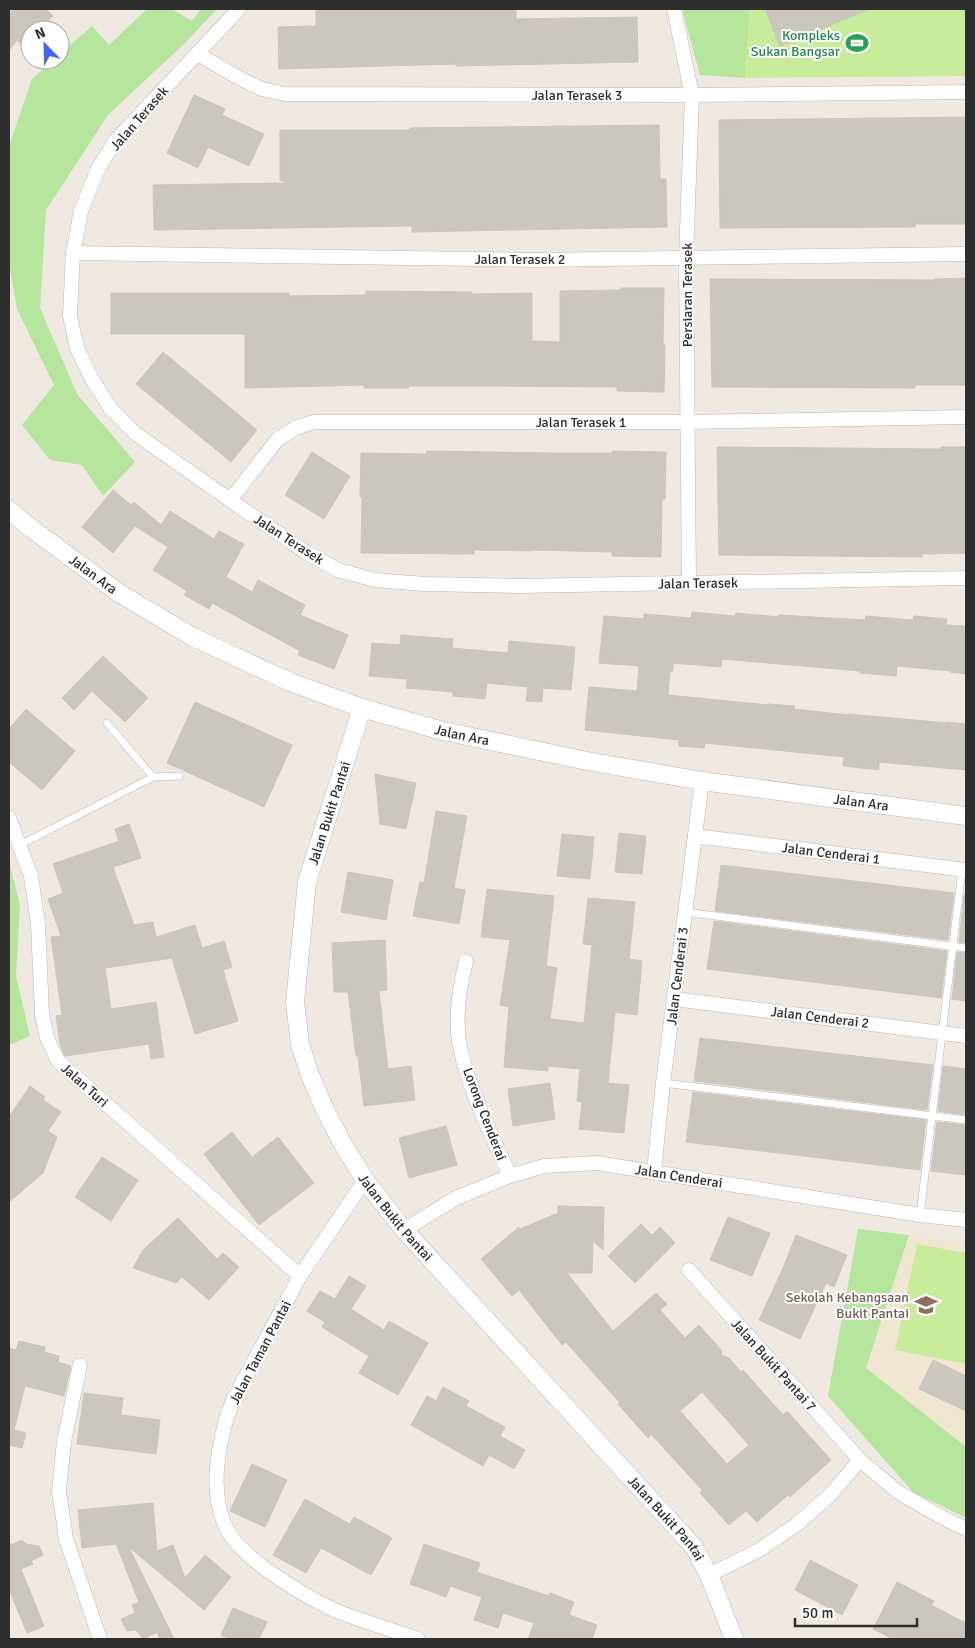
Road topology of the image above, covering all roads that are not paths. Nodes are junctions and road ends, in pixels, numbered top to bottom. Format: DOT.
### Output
graph roads {
  1 [pos="238,9"];
  2 [pos="674,9"];
  3 [pos="198,54"];
  4 [pos="966,92"];
  5 [pos="692,95"];
  6 [pos="73,253"];
  7 [pos="966,254"];
  8 [pos="686,258"];
  9 [pos="966,417"];
  10 [pos="688,422"];
  11 [pos="230,500"];
  12 [pos="9,510"];
  13 [pos="966,578"];
  14 [pos="689,583"];
  15 [pos="362,708"];
  16 [pos="107,723"];
  17 [pos="180,776"];
  18 [pos="153,777"];
  19 [pos="702,781"];
  20 [pos="966,816"];
  21 [pos="9,818"];
  22 [pos="695,836"];
  23 [pos="20,845"];
  24 [pos="964,870"];
  25 [pos="685,912"];
  26 [pos="953,946"];
  27 [pos="966,948"];
  28 [pos="466,961"];
  29 [pos="674,999"];
  30 [pos="943,1033"];
  31 [pos="966,1036"];
  32 [pos="663,1083"];
  33 [pos="932,1116"];
  34 [pos="966,1120"];
  35 [pos="654,1171"];
  36 [pos="510,1176"];
  37 [pos="365,1180"];
  38 [pos="920,1215"];
  39 [pos="966,1220"];
  40 [pos="404,1230"];
  41 [pos="689,1270"];
  42 [pos="300,1276"];
  43 [pos="80,1364"];
  44 [pos="860,1460"];
  45 [pos="966,1529"];
  46 [pos="709,1575"];
  47 [pos="100,1639"];
  48 [pos="418,1639"];
  49 [pos="734,1639"];
  1 -- 3 [label="street, Jalan Terasek"];
  2 -- 5 [label="street, Persiaran Terasek"];
  3 -- 5 [label="street, Jalan Terasek 3"];
  3 -- 6 [label="street, Jalan Terasek"];
  4 -- 5 [label="street, Jalan Terasek 3"];
  5 -- 8 [label="street, Persiaran Terasek"];
  6 -- 8 [label="street, Jalan Terasek 2"];
  6 -- 11 [label="street, Jalan Terasek"];
  7 -- 8 [label="street, Jalan Terasek 2"];
  8 -- 10 [label="street, Persiaran Terasek"];
  9 -- 10 [label="street, Jalan Terasek 1"];
  10 -- 11 [label="street, Jalan Terasek 1"];
  10 -- 14 [label="street, Persiaran Terasek"];
  11 -- 14 [label="street, Jalan Terasek"];
  12 -- 15 [label="street, Jalan Ara"];
  13 -- 14 [label="street, Jalan Terasek"];
  15 -- 19 [label="street, Jalan Ara"];
  15 -- 37 [label="street, Jalan Bukit Pantai"];
  16 -- 18 [label="lane"];
  17 -- 18 [label="lane"];
  18 -- 23 [label="lane"];
  19 -- 20 [label="street, Jalan Ara"];
  19 -- 22 [label="street, Jalan Cenderai 3"];
  21 -- 23 [label="street, Jalan Turi"];
  22 -- 24 [label="street, Jalan Cenderai 1"];
  22 -- 25 [label="street, Jalan Cenderai 3"];
  23 -- 42 [label="street, Jalan Turi"];
  24 -- 26 [label="lane"];
  25 -- 26 [label="lane"];
  25 -- 29 [label="street, Jalan Cenderai 3"];
  26 -- 27 [label="lane"];
  26 -- 30 [label="lane"];
  28 -- 36 [label="street, Lorong Cenderai"];
  29 -- 30 [label="street, Jalan Cenderai 2"];
  29 -- 32 [label="street, Jalan Cenderai 3"];
  30 -- 31 [label="street, Jalan Cenderai 2"];
  30 -- 33 [label="lane"];
  32 -- 33 [label="lane"];
  32 -- 35 [label="street, Jalan Cenderai 3"];
  33 -- 34 [label="lane"];
  33 -- 38 [label="lane"];
  35 -- 36 [label="street, Jalan Cenderai"];
  35 -- 38 [label="street, Jalan Cenderai"];
  36 -- 40 [label="street, Jalan Cenderai"];
  37 -- 40 [label="street, Jalan Bukit Pantai"];
  37 -- 42 [label="street, Jalan Taman Pantai"];
  38 -- 39 [label="street, Jalan Cenderai"];
  40 -- 46 [label="street, Jalan Bukit Pantai"];
  41 -- 44 [label="street, Jalan Bukit Pantai 7"];
  42 -- 48 [label="street, Jalan Taman Pantai"];
  43 -- 47 [label="street"];
  44 -- 45 [label="street, Jalan Bukit Pantai 7"];
  44 -- 46 [label="street"];
  46 -- 49 [label="street, Jalan Bukit Pantai"];
}
